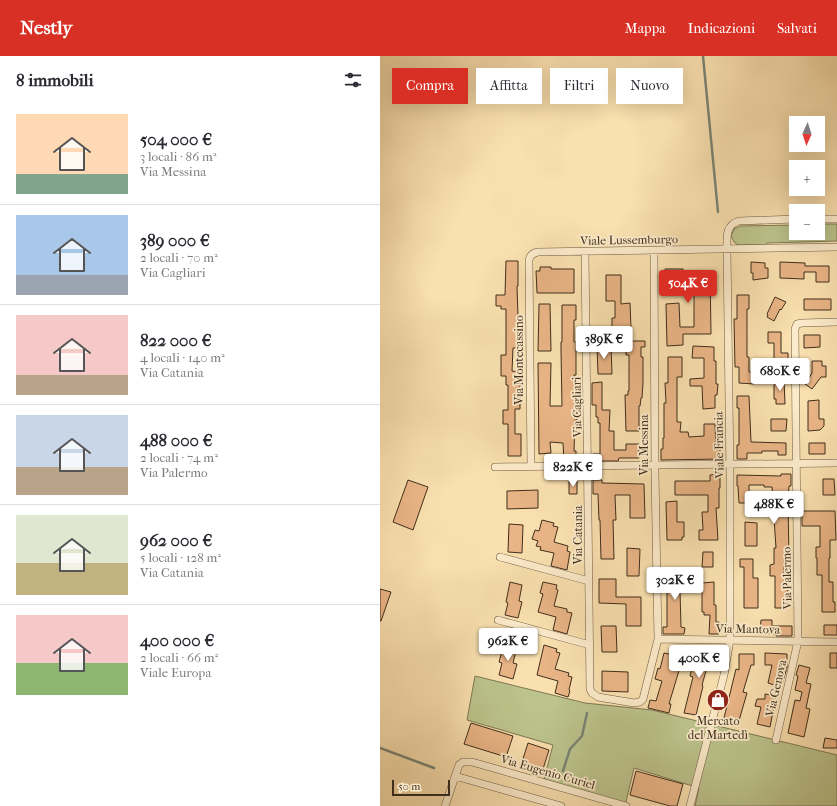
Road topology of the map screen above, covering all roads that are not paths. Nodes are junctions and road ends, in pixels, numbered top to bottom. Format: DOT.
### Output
graph roads {
  1 [pos="789,219"];
  2 [pos="825,219"];
  3 [pos="837,219"];
  4 [pos="837,247"];
  5 [pos="727,250"];
  6 [pos="654,251"];
  7 [pos="586,252"];
  8 [pos="532,255"];
  9 [pos="837,322"];
  10 [pos="837,463"];
  11 [pos="730,464"];
  12 [pos="796,464"];
  13 [pos="655,465"];
  14 [pos="531,466"];
  15 [pos="588,466"];
  16 [pos="495,467"];
  17 [pos="500,557"];
  18 [pos="589,581"];
  19 [pos="498,620"];
  20 [pos="658,639"];
  21 [pos="730,640"];
  22 [pos="798,641"];
  23 [pos="837,642"];
  24 [pos="590,645"];
  25 [pos="776,740"];
  26 [pos="455,776"];
  27 [pos="445,806"];
  28 [pos="561,806"];
  29 [pos="626,806"];
  30 [pos="690,806"];
  1 -- 5 [label="street"];
  2 -- 3 [label="street"];
  4 -- 5 [label="street, Viale Lussemburgo"];
  5 -- 6 [label="street, Viale Lussemburgo"];
  5 -- 11 [label="street, Viale Francia"];
  6 -- 7 [label="street, Viale Lussemburgo"];
  6 -- 13 [label="street, Via Messina"];
  7 -- 8 [label="street, Viale Lussemburgo"];
  7 -- 15 [label="street, Via Cagliari"];
  8 -- 14 [label="street, Via Montecassino"];
  9 -- 12 [label="street, Via Palermo"];
  10 -- 12 [label="street"];
  11 -- 12 [label="street"];
  11 -- 13 [label="street"];
  11 -- 21 [label="street, Viale Francia"];
  12 -- 22 [label="street, Via Palermo"];
  13 -- 15 [label="street"];
  13 -- 20 [label="street, Via Messina"];
  14 -- 15 [label="street"];
  14 -- 16 [label="street"];
  15 -- 18 [label="street, Via Catania"];
  17 -- 18 [label="street, Via Catania"];
  18 -- 24 [label="street, Via Catania"];
  19 -- 24 [label="street"];
  20 -- 21 [label="street, Via Mantova"];
  20 -- 24 [label="street, Via Catania"];
  21 -- 22 [label="street, Via Mantova"];
  21 -- 30 [label="street, Viale Francia"];
  22 -- 23 [label="street, Via Mantova"];
  22 -- 25 [label="street, Via Genova"];
  26 -- 27 [label="street"];
  26 -- 28 [label="street"];
  26 -- 29 [label="street, Via Eugenio Curiel"];
}
